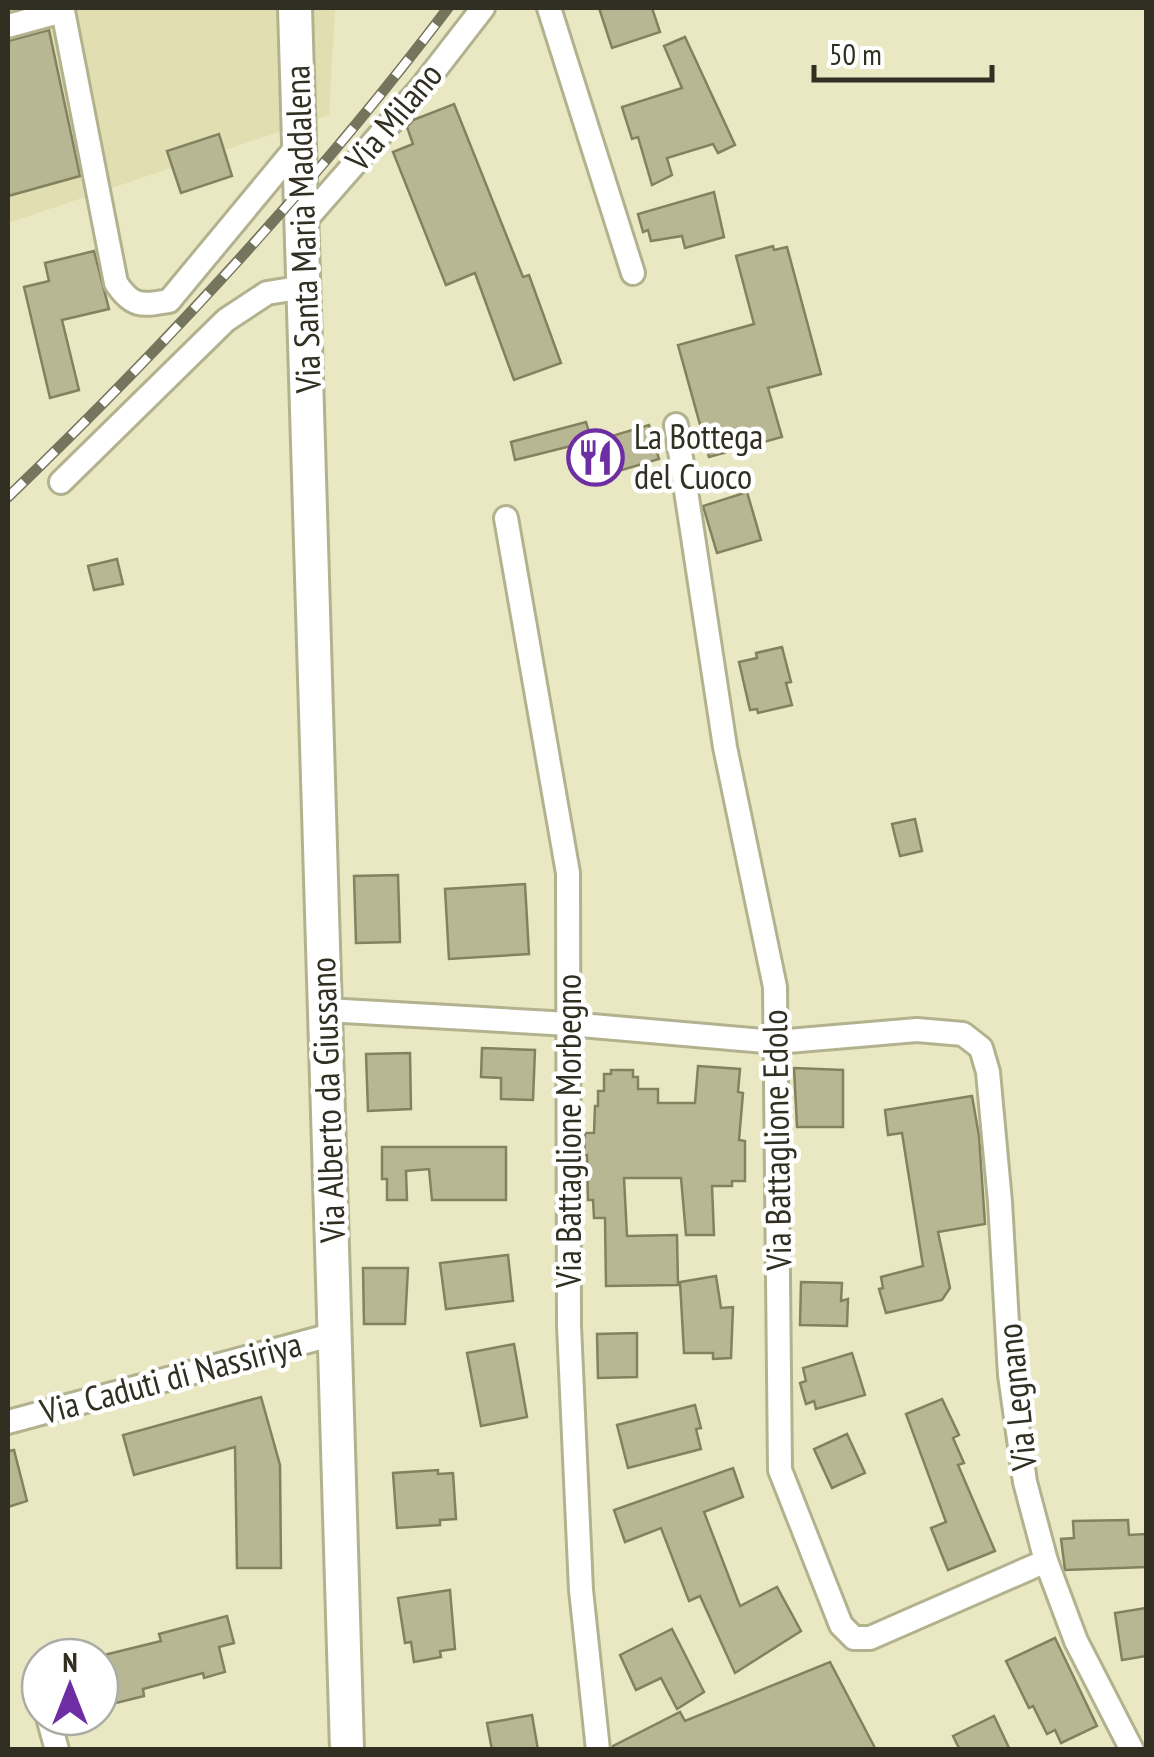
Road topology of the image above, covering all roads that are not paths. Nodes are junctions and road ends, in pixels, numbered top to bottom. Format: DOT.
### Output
graph roads {
  1 [pos="295,8"];
  2 [pos="483,8"];
  3 [pos="549,8"];
  4 [pos="63,9"];
  5 [pos="8,26"];
  6 [pos="299,144"];
  7 [pos="302,224"];
  8 [pos="633,273"];
  9 [pos="304,287"];
  10 [pos="676,425"];
  11 [pos="311,450"];
  12 [pos="62,482"];
  13 [pos="506,518"];
  14 [pos="326,1010"];
  15 [pos="569,1024"];
  16 [pos="776,1042"];
  17 [pos="335,1334"];
  18 [pos="8,1422"];
  19 [pos="1046,1561"];
  20 [pos="347,1750"];
  21 [pos="598,1750"];
  22 [pos="1132,1750"];
  1 -- 6 [label="street, Via Santa Maria Maddalena"];
  2 -- 7 [label="street, Via Milano"];
  3 -- 8 [label="street"];
  4 -- 5 [label="street"];
  4 -- 6 [label="street"];
  6 -- 7 [label="street, Via Santa Maria Maddalena"];
  7 -- 9 [label="street, Via Santa Maria Maddalena"];
  9 -- 11 [label="street, Via Santa Maria Maddalena"];
  9 -- 12 [label="street"];
  10 -- 16 [label="street, Via Battaglione Edolo"];
  11 -- 14 [label="street, Via Alberto da Giussano"];
  13 -- 15 [label="street, Via Battaglione Morbegno"];
  14 -- 15 [label="street"];
  14 -- 17 [label="street, Via Alberto da Giussano"];
  15 -- 16 [label="street"];
  15 -- 21 [label="street, Via Battaglione Morbegno"];
  16 -- 19 [label="street, Via Legnano"];
  16 -- 19 [label="street, Via Battaglione Edolo"];
  17 -- 18 [label="street, Via Caduti di Nassiriya"];
  17 -- 20 [label="street, Via Alberto da Giussano"];
  19 -- 22 [label="street, Via Legnano"];
}
